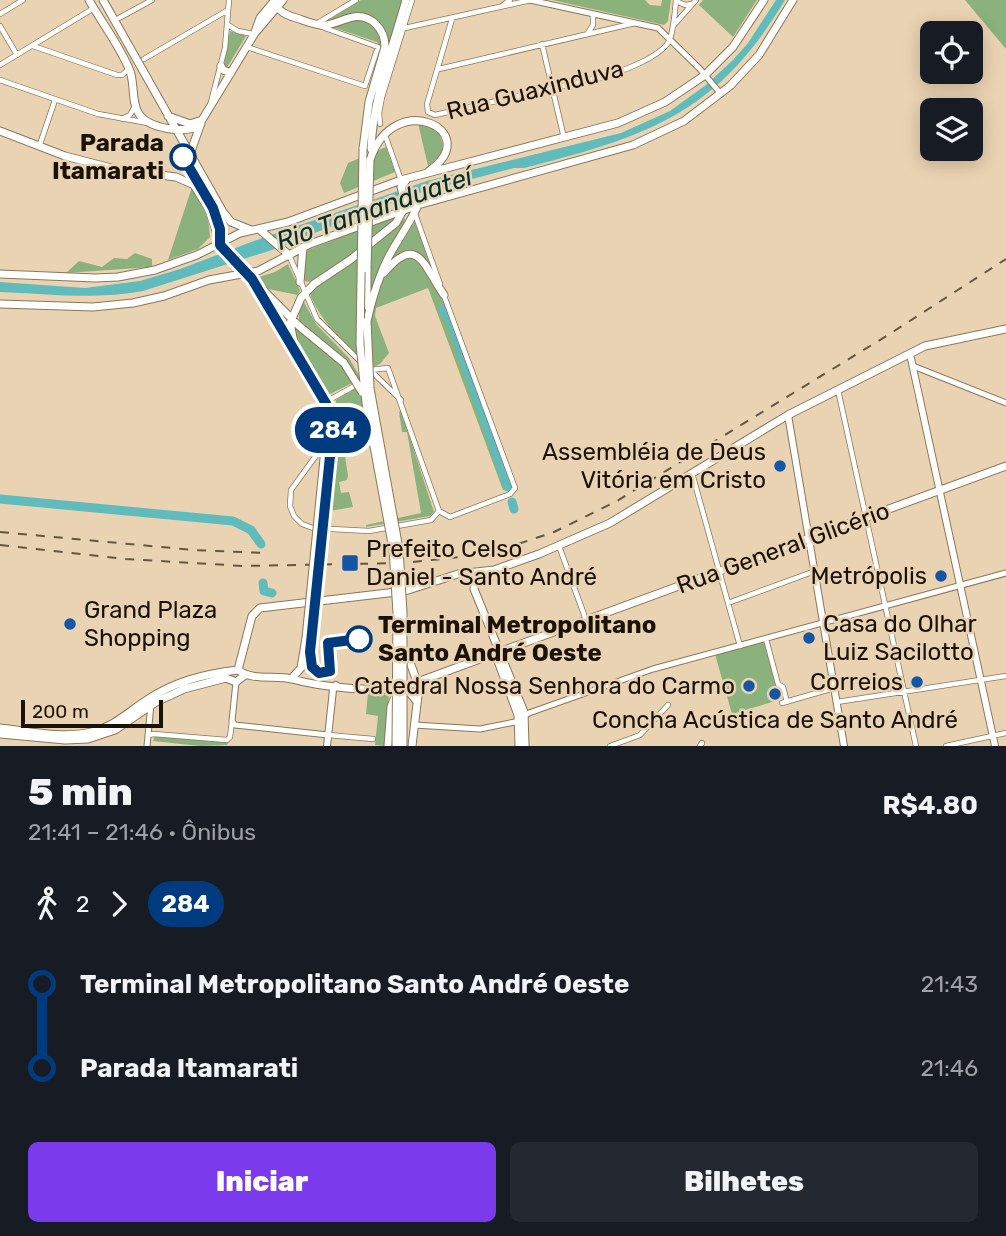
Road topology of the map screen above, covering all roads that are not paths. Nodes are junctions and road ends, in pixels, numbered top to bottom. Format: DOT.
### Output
graph roads {
  1 [pos="23,0"];
  2 [pos="89,0"];
  3 [pos="103,0"];
  4 [pos="152,0"];
  5 [pos="229,0"];
  6 [pos="283,0"];
  7 [pos="356,0"];
  8 [pos="406,0"];
  9 [pos="412,0"];
  10 [pos="510,0"];
  11 [pos="531,0"];
  12 [pos="764,0"];
  13 [pos="793,0"];
  14 [pos="676,1"];
  15 [pos="695,2"];
  16 [pos="13,3"];
  17 [pos="276,3"];
  18 [pos="94,8"];
  19 [pos="229,9"];
  20 [pos="499,9"];
  21 [pos="593,13"];
  22 [pos="0,14"];
  23 [pos="217,17"];
  24 [pos="119,18"];
  25 [pos="452,19"];
  26 [pos="228,23"];
  27 [pos="636,23"];
  28 [pos="315,24"];
  29 [pos="0,26"];
  30 [pos="672,26"];
  31 [pos="405,29"];
  32 [pos="254,33"];
  33 [pos="588,33"];
  34 [pos="670,38"];
  35 [pos="542,44"];
  36 [pos="33,46"];
  37 [pos="247,47"];
  38 [pos="17,55"];
  39 [pos="144,59"];
  40 [pos="0,65"];
  41 [pos="221,66"];
  42 [pos="129,69"];
  43 [pos="438,69"];
  44 [pos="231,73"];
  45 [pos="706,77"];
  46 [pos="0,80"];
  47 [pos="552,88"];
  48 [pos="719,92"];
  49 [pos="55,100"];
  50 [pos="135,105"];
  51 [pos="205,115"];
  52 [pos="168,116"];
  53 [pos="121,119"];
  54 [pos="152,124"];
  55 [pos="380,124"];
  56 [pos="175,128"];
  57 [pos="0,131"];
  58 [pos="386,138"];
  59 [pos="564,138"];
  60 [pos="39,148"];
  61 [pos="367,149"];
  62 [pos="190,155"];
  63 [pos="370,160"];
  64 [pos="427,173"];
  65 [pos="176,177"];
  66 [pos="205,180"];
  67 [pos="403,182"];
  68 [pos="411,207"];
  69 [pos="255,230"];
  70 [pos="221,246"];
  71 [pos="303,247"];
  72 [pos="289,255"];
  73 [pos="0,274"];
  74 [pos="250,276"];
  75 [pos="379,279"];
  76 [pos="300,282"];
  77 [pos="305,293"];
  78 [pos="444,295"];
  79 [pos="0,303"];
  80 [pos="291,319"];
  81 [pos="367,321"];
  82 [pos="1006,329"];
  83 [pos="296,353"];
  84 [pos="351,353"];
  85 [pos="910,354"];
  86 [pos="913,366"];
  87 [pos="385,367"];
  88 [pos="370,370"];
  89 [pos="378,377"];
  90 [pos="366,379"];
  91 [pos="838,389"];
  92 [pos="401,400"];
  93 [pos="366,402"];
  94 [pos="1006,403"];
  95 [pos="326,406"];
  96 [pos="788,415"];
  97 [pos="1006,466"];
  98 [pos="692,473"];
  99 [pos="940,491"];
  100 [pos="439,511"];
  101 [pos="866,518"];
  102 [pos="809,538"];
  103 [pos="559,546"];
  104 [pos="815,571"];
  105 [pos="481,572"];
  106 [pos="720,572"];
  107 [pos="1006,573"];
  108 [pos="960,586"];
  109 [pos="728,603"];
  110 [pos="885,606"];
  111 [pos="586,620"];
  112 [pos="823,623"];
  113 [pos="766,639"];
  114 [pos="740,646"];
  115 [pos="498,652"];
  116 [pos="242,672"];
  117 [pos="433,676"];
  118 [pos="1006,676"];
  119 [pos="226,678"];
  120 [pos="291,679"];
  121 [pos="980,680"];
  122 [pos="236,682"];
  123 [pos="417,682"];
  124 [pos="336,685"];
  125 [pos="401,688"];
  126 [pos="835,688"];
  127 [pos="904,692"];
  128 [pos="151,701"];
  129 [pos="417,702"];
  130 [pos="837,702"];
  131 [pos="668,705"];
  132 [pos="521,718"];
  133 [pos="232,722"];
  134 [pos="414,725"];
  135 [pos="0,728"];
  136 [pos="1006,733"];
  137 [pos="0,734"];
  138 [pos="148,735"];
  139 [pos="328,735"];
  140 [pos="992,736"];
  141 [pos="373,739"];
  142 [pos="65,743"];
  143 [pos="147,746"];
  144 [pos="327,746"];
  145 [pos="388,746"];
  146 [pos="396,746"];
  147 [pos="403,746"];
  148 [pos="412,746"];
  149 [pos="519,746"];
  150 [pos="525,746"];
  151 [pos="610,746"];
  152 [pos="844,746"];
  153 [pos="916,746"];
  154 [pos="946,746"];
  155 [pos="995,746"];
  1 -- 16 [label="street"];
  2 -- 18 [label="main road"];
  3 -- 52 [label="main road"];
  4 -- 24 [label="street"];
  5 -- 19 [label="street"];
  6 -- 17 [label="main road"];
  7 -- 28 [label="street"];
  8 -- 61 [label="main road"];
  9 -- 31 [label="street"];
  10 -- 20 [label="street"];
  11 -- 20 [label="street"];
  11 -- 21 [label="street"];
  12 -- 45 [label="main road"];
  13 -- 48 [label="main road"];
  14 -- 15 [label="street"];
  14 -- 30 [label="street"];
  15 -- 30 [label="street"];
  16 -- 22 [label="street"];
  17 -- 28 [label="main road"];
  17 -- 32 [label="main road"];
  18 -- 36 [label="street"];
  18 -- 42 [label="main road"];
  19 -- 23 [label="street"];
  19 -- 26 [label="street"];
  20 -- 25 [label="street"];
  21 -- 27 [label="street"];
  21 -- 33 [label="street"];
  23 -- 26 [label="street"];
  23 -- 39 [label="street"];
  25 -- 31 [label="street"];
  25 -- 43 [label="street"];
  26 -- 32 [label="street"];
  26 -- 41 [label="street"];
  27 -- 33 [label="street"];
  27 -- 34 [label="street"];
  28 -- 37 [label="street"];
  28 -- 61 [label="main road"];
  29 -- 38 [label="street"];
  30 -- 34 [label="street"];
  31 -- 55 [label="street"];
  32 -- 37 [label="main road"];
  33 -- 35 [label="street"];
  34 -- 45 [label="street"];
  34 -- 47 [label="street, Rua Guaxinduva"];
  35 -- 43 [label="street"];
  35 -- 47 [label="street"];
  36 -- 38 [label="street"];
  36 -- 42 [label="street"];
  37 -- 44 [label="main road"];
  38 -- 40 [label="street"];
  41 -- 44 [label="main road"];
  41 -- 51 [label="street"];
  42 -- 50 [label="main road"];
  43 -- 47 [label="street, Rua Guaxinduva"];
  44 -- 51 [label="main road"];
  45 -- 48 [label="street"];
  45 -- 59 [label="main road"];
  46 -- 49 [label="street"];
  47 -- 59 [label="street"];
  48 -- 68 [label="main road"];
  49 -- 53 [label="street"];
  49 -- 60 [label="street"];
  50 -- 53 [label="street"];
  50 -- 54 [label="main road"];
  51 -- 52 [label="main road"];
  51 -- 56 [label="main road"];
  51 -- 62 [label="main road"];
  52 -- 56 [label="main road"];
  53 -- 54 [label="street"];
  54 -- 56 [label="main road"];
  56 -- 62 [label="main road"];
  57 -- 60 [label="main road"];
  58 -- 67 [label="street"];
  59 -- 64 [label="main road"];
  60 -- 65 [label="main road"];
  61 -- 63 [label="main road"];
  61 -- 93 [label="main road, bridge"];
  62 -- 66 [label="main road"];
  63 -- 64 [label="main road"];
  63 -- 81 [label="main road, bridge"];
  64 -- 67 [label="main road"];
  65 -- 66 [label="main road"];
  65 -- 70 [label="main road"];
  66 -- 69 [label="main road"];
  67 -- 68 [label="main road"];
  67 -- 69 [label="main road"];
  68 -- 71 [label="main road"];
  68 -- 75 [label="main road"];
  68 -- 77 [label="main road"];
  68 -- 78 [label="street"];
  69 -- 70 [label="main road"];
  69 -- 72 [label="main road"];
  70 -- 73 [label="main road"];
  70 -- 74 [label="main road"];
  71 -- 72 [label="main road"];
  71 -- 76 [label="main road"];
  72 -- 74 [label="main road"];
  72 -- 76 [label="street"];
  74 -- 79 [label="main road"];
  74 -- 80 [label="main road"];
  74 -- 83 [label="main road"];
  75 -- 78 [label="main road"];
  75 -- 81 [label="main road"];
  76 -- 77 [label="street"];
  77 -- 80 [label="main road"];
  77 -- 84 [label="street"];
  78 -- 100 [label="street"];
  80 -- 83 [label="main road"];
  80 -- 93 [label="main road, bridge"];
  81 -- 147 [label="main road, bridge"];
  82 -- 85 [label="main road"];
  83 -- 95 [label="main road"];
  84 -- 88 [label="street"];
  84 -- 90 [label="street"];
  85 -- 86 [label="main road"];
  85 -- 91 [label="main road"];
  86 -- 94 [label="street"];
  86 -- 99 [label="main road"];
  87 -- 88 [label="street"];
  87 -- 89 [label="street"];
  87 -- 92 [label="street"];
  88 -- 89 [label="street"];
  89 -- 90 [label="street"];
  89 -- 92 [label="street"];
  90 -- 95 [label="street"];
  91 -- 96 [label="main road"];
  91 -- 101 [label="street"];
  92 -- 100 [label="street"];
  93 -- 146 [label="main road, bridge"];
  95 -- 100 [label="street"];
  95 -- 120 [label="main road, bridge"];
  96 -- 98 [label="main road"];
  96 -- 102 [label="main road"];
  97 -- 99 [label="main road, Rua General Glicério"];
  98 -- 103 [label="main road"];
  98 -- 106 [label="street"];
  99 -- 101 [label="main road, Rua General Glicério"];
  99 -- 108 [label="main road"];
  101 -- 102 [label="main road, Rua General Glicério"];
  101 -- 110 [label="street"];
  102 -- 104 [label="main road"];
  102 -- 106 [label="main road, Rua General Glicério"];
  103 -- 105 [label="main road"];
  103 -- 111 [label="street"];
  104 -- 109 [label="street"];
  104 -- 112 [label="main road"];
  105 -- 115 [label="main road"];
  105 -- 116 [label="main road"];
  106 -- 109 [label="street"];
  106 -- 111 [label="main road, Rua General Glicério"];
  107 -- 108 [label="street"];
  108 -- 110 [label="street"];
  108 -- 121 [label="main road"];
  109 -- 114 [label="street"];
  110 -- 112 [label="street"];
  110 -- 127 [label="street"];
  111 -- 115 [label="main road, Rua General Glicério"];
  112 -- 113 [label="street"];
  112 -- 126 [label="main road"];
  113 -- 114 [label="street"];
  113 -- 126 [label="street"];
  114 -- 132 [label="street"];
  115 -- 117 [label="main road, Rua General Glicério"];
  115 -- 132 [label="main road"];
  116 -- 119 [label="main road"];
  116 -- 120 [label="main road"];
  116 -- 122 [label="main road"];
  116 -- 128 [label="main road"];
  117 -- 123 [label="main road, Rua General Glicério"];
  117 -- 123 [label="main road"];
  118 -- 121 [label="street"];
  119 -- 122 [label="main road"];
  119 -- 128 [label="main road"];
  120 -- 124 [label="main road"];
  121 -- 127 [label="street"];
  121 -- 140 [label="main road"];
  122 -- 133 [label="street"];
  123 -- 125 [label="main road, Rua General Glicério"];
  123 -- 129 [label="main road"];
  124 -- 125 [label="main road"];
  124 -- 139 [label="main road"];
  125 -- 129 [label="main road"];
  125 -- 145 [label="main road"];
  126 -- 130 [label="main road"];
  127 -- 130 [label="street"];
  127 -- 153 [label="street"];
  128 -- 135 [label="main road"];
  128 -- 138 [label="street"];
  128 -- 142 [label="main road"];
  129 -- 134 [label="main road"];
  130 -- 152 [label="main road"];
  131 -- 151 [label="street"];
  132 -- 134 [label="street"];
  132 -- 149 [label="main road"];
  132 -- 150 [label="main road"];
  133 -- 138 [label="street"];
  133 -- 139 [label="street"];
  134 -- 148 [label="main road"];
  136 -- 140 [label="street"];
  137 -- 142 [label="main road"];
  138 -- 143 [label="street"];
  139 -- 141 [label="street"];
  139 -- 144 [label="main road"];
  140 -- 154 [label="street"];
  140 -- 155 [label="main road"];
}
